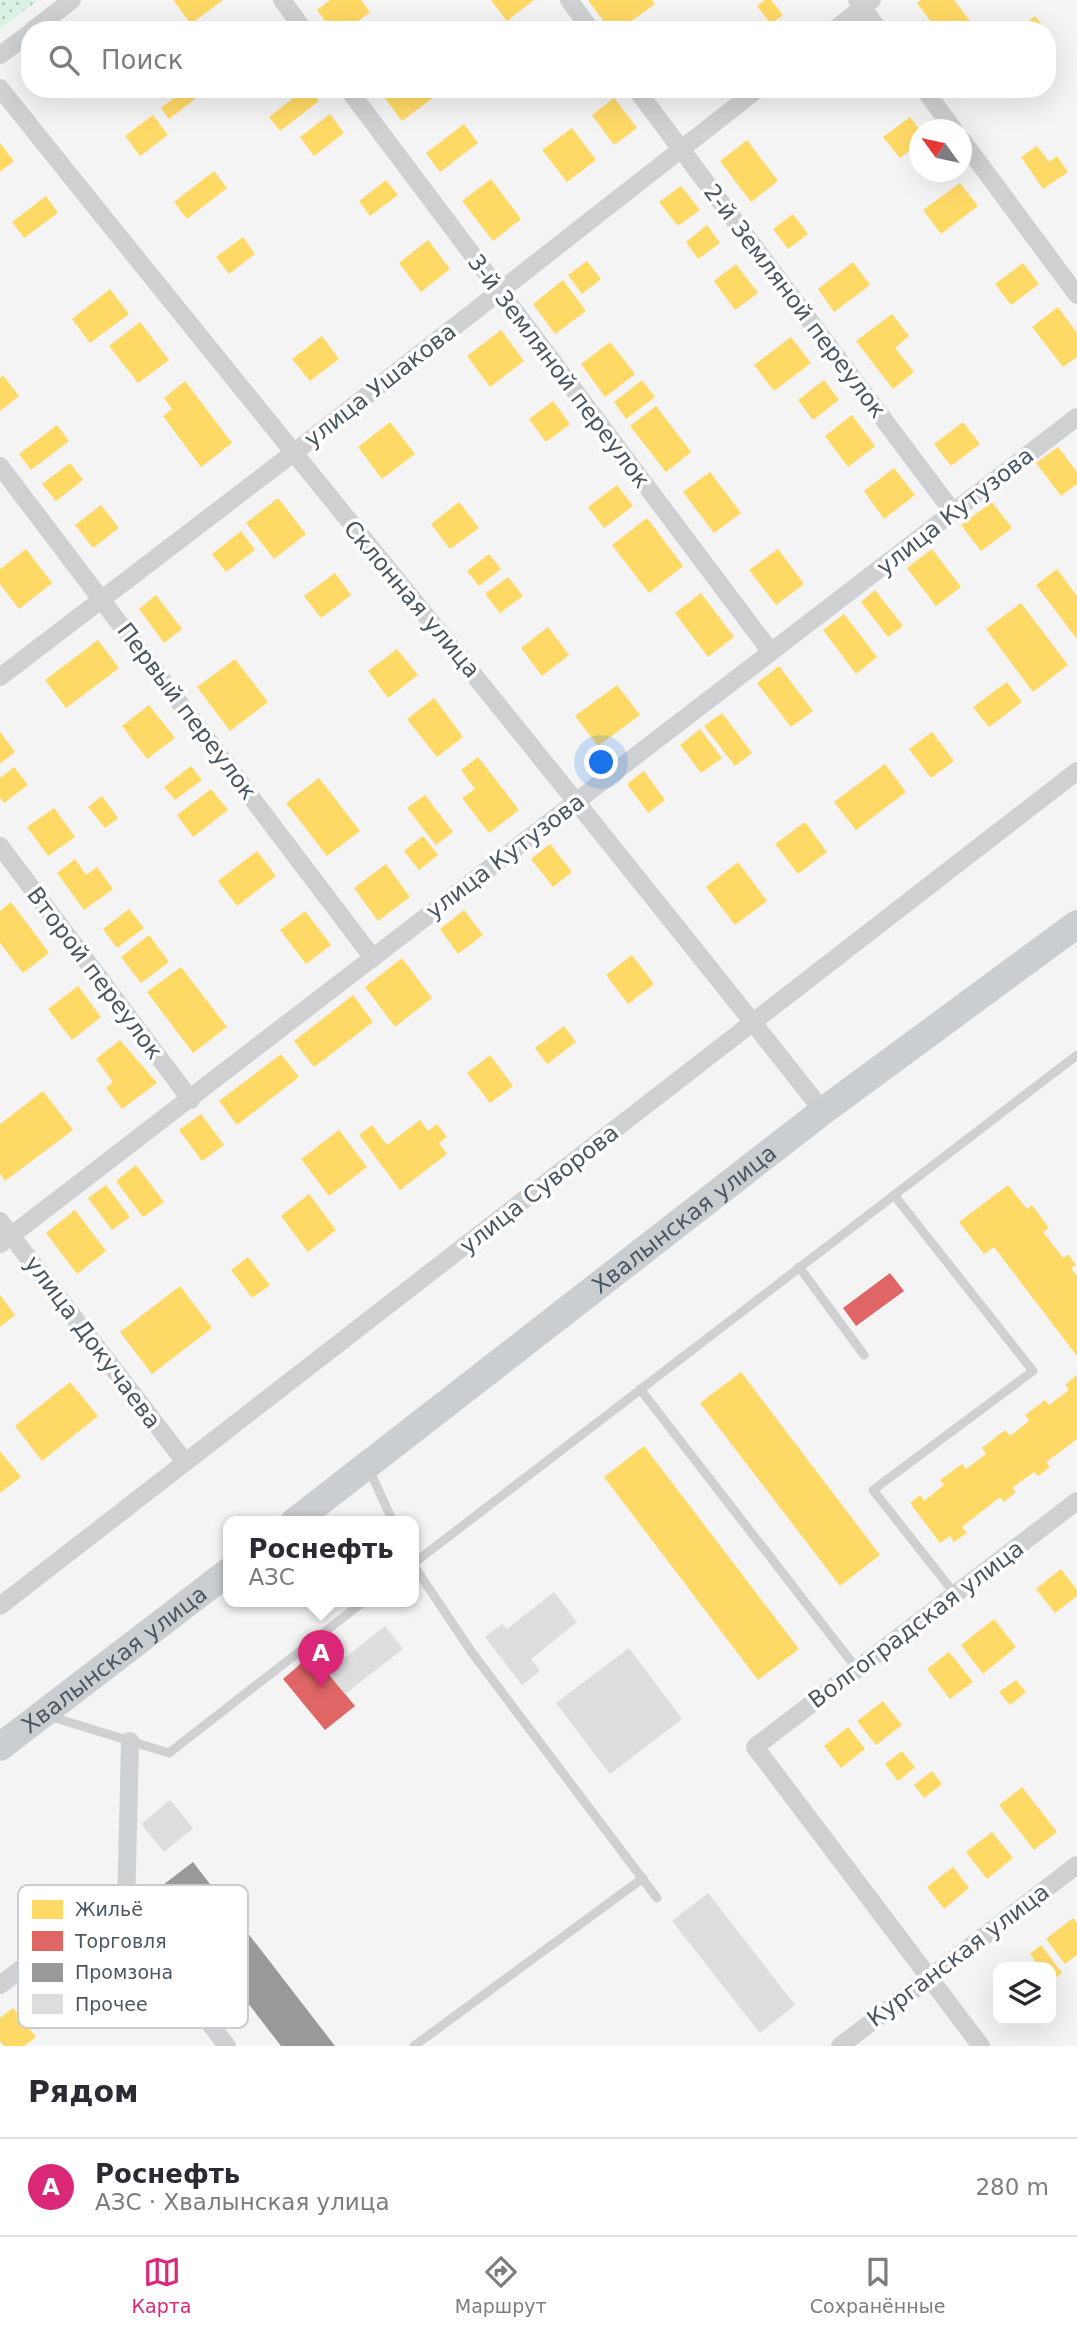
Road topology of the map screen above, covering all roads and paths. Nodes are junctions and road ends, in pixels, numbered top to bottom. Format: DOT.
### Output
graph roads {
  1 [pos="72,0"];
  2 [pos="282,0"];
  3 [pos="569,0"];
  4 [pos="864,2"];
  5 [pos="45,21"];
  6 [pos="297,21"];
  7 [pos="585,21"];
  8 [pos="844,21"];
  9 [pos="875,21"];
  10 [pos="21,39"];
  11 [pos="0,55"];
  12 [pos="0,88"];
  13 [pos="355,98"];
  14 [pos="643,98"];
  15 [pos="747,98"];
  16 [pos="931,98"];
  17 [pos="946,119"];
  18 [pos="682,149"];
  19 [pos="972,155"];
  20 [pos="499,292"];
  21 [pos="1077,295"];
  22 [pos="1077,417"];
  23 [pos="292,454"];
  24 [pos="0,466"];
  25 [pos="953,512"];
  26 [pos="102,599"];
  27 [pos="771,652"];
  28 [pos="0,677"];
  29 [pos="1077,771"];
  30 [pos="578,800"];
  31 [pos="0,846"];
  32 [pos="1074,932"];
  33 [pos="373,958"];
  34 [pos="753,1022"];
  35 [pos="1077,1055"];
  36 [pos="191,1100"];
  37 [pos="823,1111"];
  38 [pos="894,1195"];
  39 [pos="4,1233"];
  40 [pos="799,1267"];
  41 [pos="864,1355"];
  42 [pos="640,1390"];
  43 [pos="185,1462"];
  44 [pos="368,1465"];
  45 [pos="1077,1501"];
  46 [pos="302,1516"];
  47 [pos="390,1516"];
  48 [pos="419,1560"];
  49 [pos="419,1572"];
  50 [pos="223,1576"];
  51 [pos="955,1594"];
  52 [pos="0,1606"];
  53 [pos="357,1607"];
  54 [pos="857,1669"];
  55 [pos="44,1714"];
  56 [pos="130,1741"];
  57 [pos="0,1747"];
  58 [pos="1077,1865"];
  59 [pos="643,1878"];
  60 [pos="127,1885"];
  61 [pos="657,1898"];
  62 [pos="18,1971"];
  63 [pos="929,1978"];
  64 [pos="0,1985"];
  65 [pos="213,2028"];
  66 [pos="227,2046"];
  67 [pos="414,2046"];
  68 [pos="840,2046"];
  69 [pos="981,2046"];
  1 -- 5 [label="street"];
  2 -- 6 [label="street"];
  3 -- 7 [label="street"];
  4 -- 8 [label="street"];
  4 -- 9 [label="street"];
  10 -- 11 [label="street"];
  12 -- 23 [label="street, Склонная улица"];
  13 -- 20 [label="street, 3-й Земляной переулок"];
  14 -- 18 [label="street, 2-й Земляной переулок"];
  15 -- 18 [label="street, улица Ушакова"];
  16 -- 17 [label="street"];
  18 -- 20 [label="street, улица Ушакова"];
  18 -- 25 [label="street, 2-й Земляной переулок"];
  19 -- 21 [label="street"];
  20 -- 23 [label="street, улица Ушакова"];
  20 -- 27 [label="street, 3-й Земляной переулок"];
  22 -- 25 [label="street, улица Кутузова"];
  23 -- 26 [label="street, улица Ушакова"];
  23 -- 30 [label="street, Склонная улица"];
  24 -- 26 [label="street, Первый переулок"];
  25 -- 27 [label="street, улица Кутузова"];
  26 -- 28 [label="street, улица Ушакова"];
  26 -- 33 [label="street, Первый переулок"];
  27 -- 30 [label="street, улица Кутузова"];
  29 -- 34 [label="street, улица Суворова"];
  30 -- 33 [label="street, улица Кутузова"];
  30 -- 34 [label="street, Склонная улица"];
  31 -- 36 [label="street, Второй переулок"];
  32 -- 37 [label="main road, Хвалынская улица"];
  33 -- 36 [label="street, улица Кутузова"];
  34 -- 37 [label="street, Склонная улица"];
  34 -- 43 [label="street, улица Суворова"];
  35 -- 38 [label="lane"];
  36 -- 39 [label="street, улица Кутузова"];
  37 -- 44 [label="main road, Хвалынская улица"];
  38 -- 40 [label="lane"];
  38 -- 51 [label="lane"];
  39 -- 43 [label="street, улица Докучаева"];
  40 -- 41 [label="lane"];
  40 -- 42 [label="lane"];
  42 -- 48 [label="lane"];
  42 -- 54 [label="lane"];
  43 -- 52 [label="street, улица Суворова"];
  44 -- 46 [label="main road, Хвалынская улица"];
  44 -- 47 [label="lane"];
  45 -- 51 [label="street, Волгоградская улица"];
  49 -- 59 [label="lane"];
  50 -- 55 [label="main road, Хвалынская улица"];
  51 -- 54 [label="street, Волгоградская улица"];
  53 -- 56 [label="lane"];
  54 -- 63 [label="street, Волгоградская улица"];
  55 -- 56 [label="lane"];
  55 -- 57 [label="main road, Хвалынская улица"];
  56 -- 60 [label="street"];
  58 -- 63 [label="street, Курганская улица"];
  59 -- 61 [label="lane"];
  59 -- 67 [label="lane"];
  62 -- 64 [label="street"];
  63 -- 68 [label="street, Курганская улица"];
  63 -- 69 [label="street"];
  65 -- 66 [label="street"];
}
